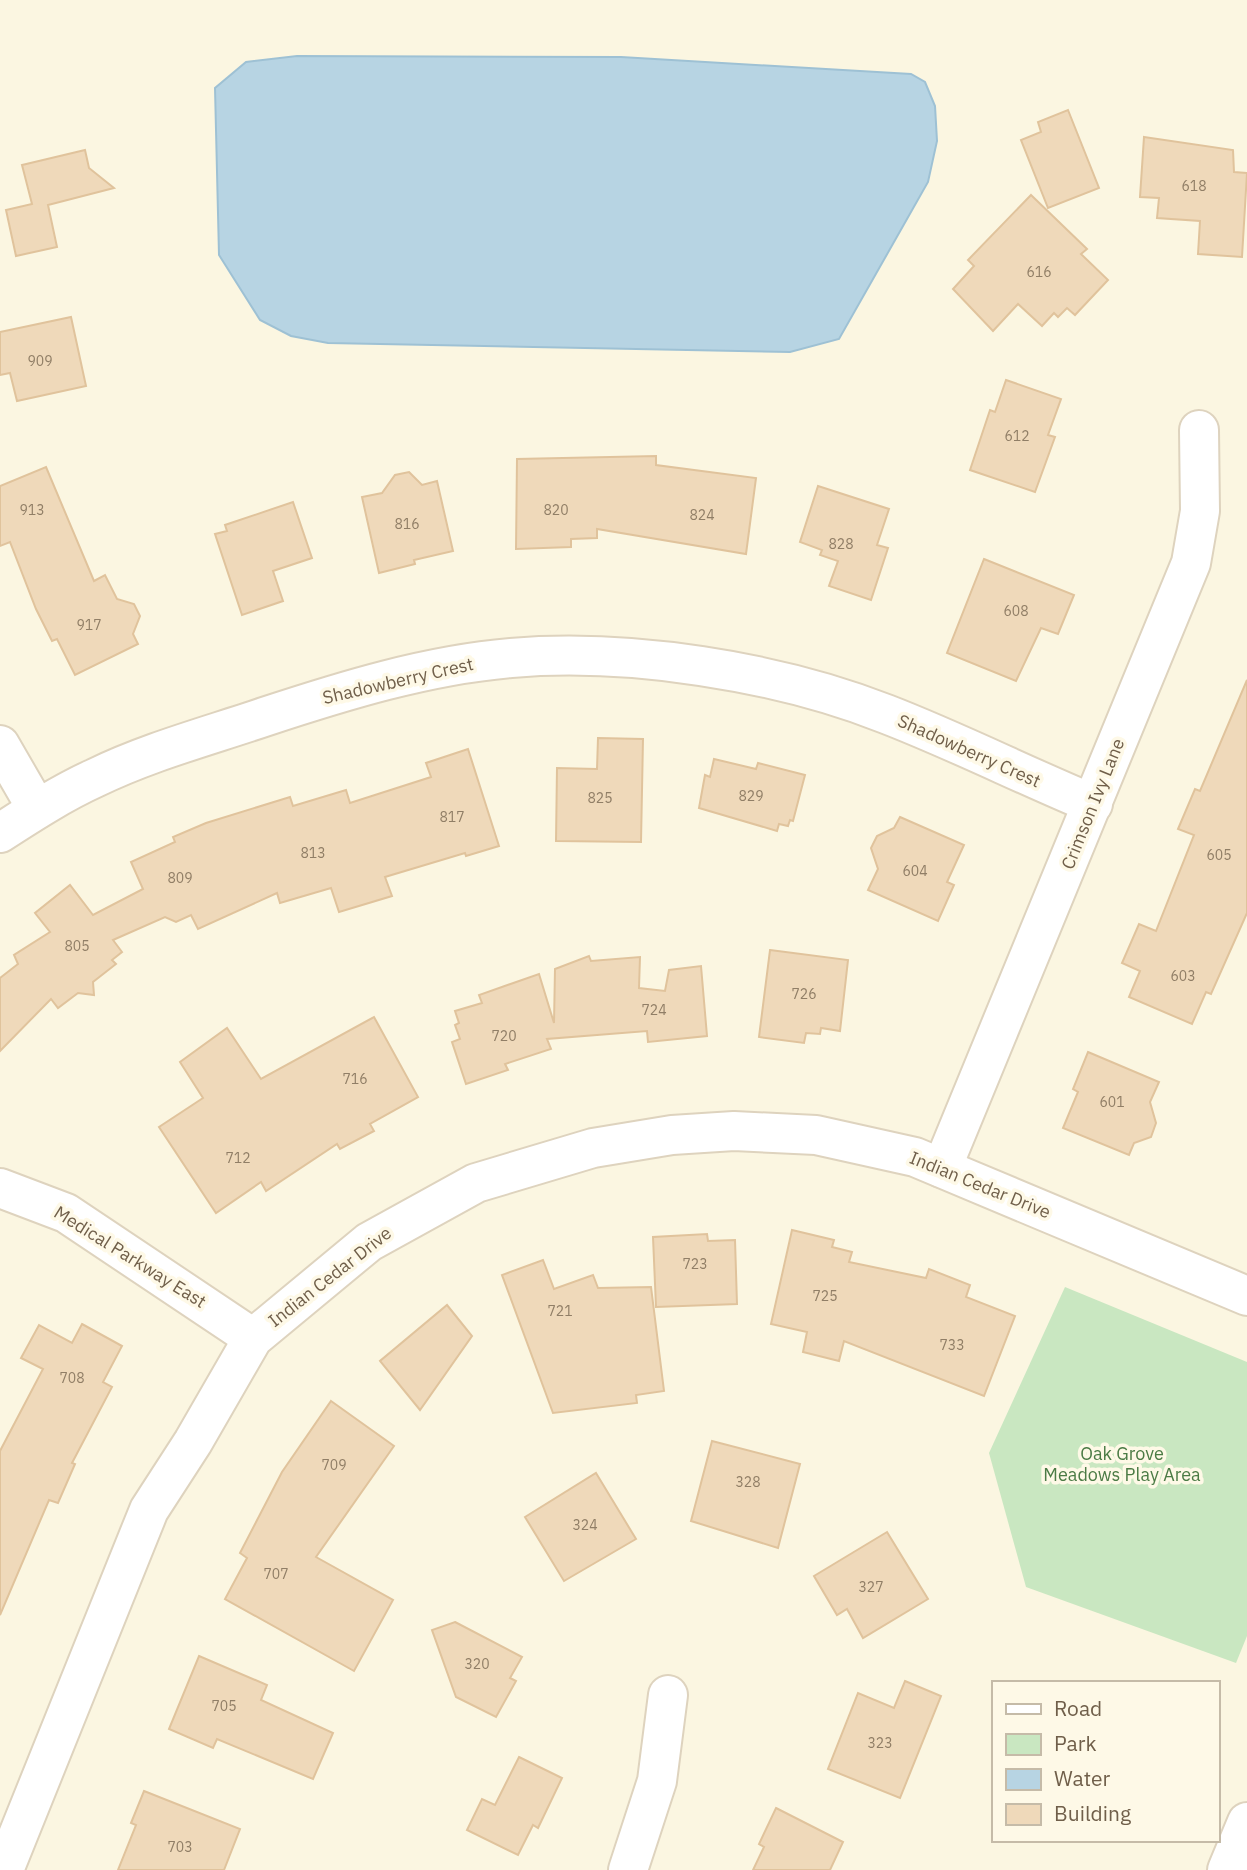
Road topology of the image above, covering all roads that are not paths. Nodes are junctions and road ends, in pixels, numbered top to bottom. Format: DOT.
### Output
graph roads {
  1 [pos="1199,430"];
  2 [pos="0,745"];
  3 [pos="1093,804"];
  4 [pos="37,809"];
  5 [pos="0,833"];
  6 [pos="942,1168"];
  7 [pos="0,1188"];
  8 [pos="1247,1296"];
  9 [pos="253,1338"];
  10 [pos="668,1695"];
  11 [pos="1247,1822"];
  12 [pos="4,1870"];
  13 [pos="628,1870"];
  14 [pos="1227,1870"];
  1 -- 3 [label="street, Crimson Ivy Lane"];
  2 -- 4 [label="street"];
  3 -- 4 [label="street, Shadowberry Crest"];
  3 -- 6 [label="street, Crimson Ivy Lane"];
  4 -- 5 [label="street, Shadowberry Crest"];
  6 -- 8 [label="street, Indian Cedar Drive"];
  6 -- 9 [label="street, Indian Cedar Drive"];
  7 -- 9 [label="street, Medical Parkway East"];
  9 -- 12 [label="street, Indian Cedar Drive"];
  10 -- 13 [label="street"];
  11 -- 14 [label="street"];
}
